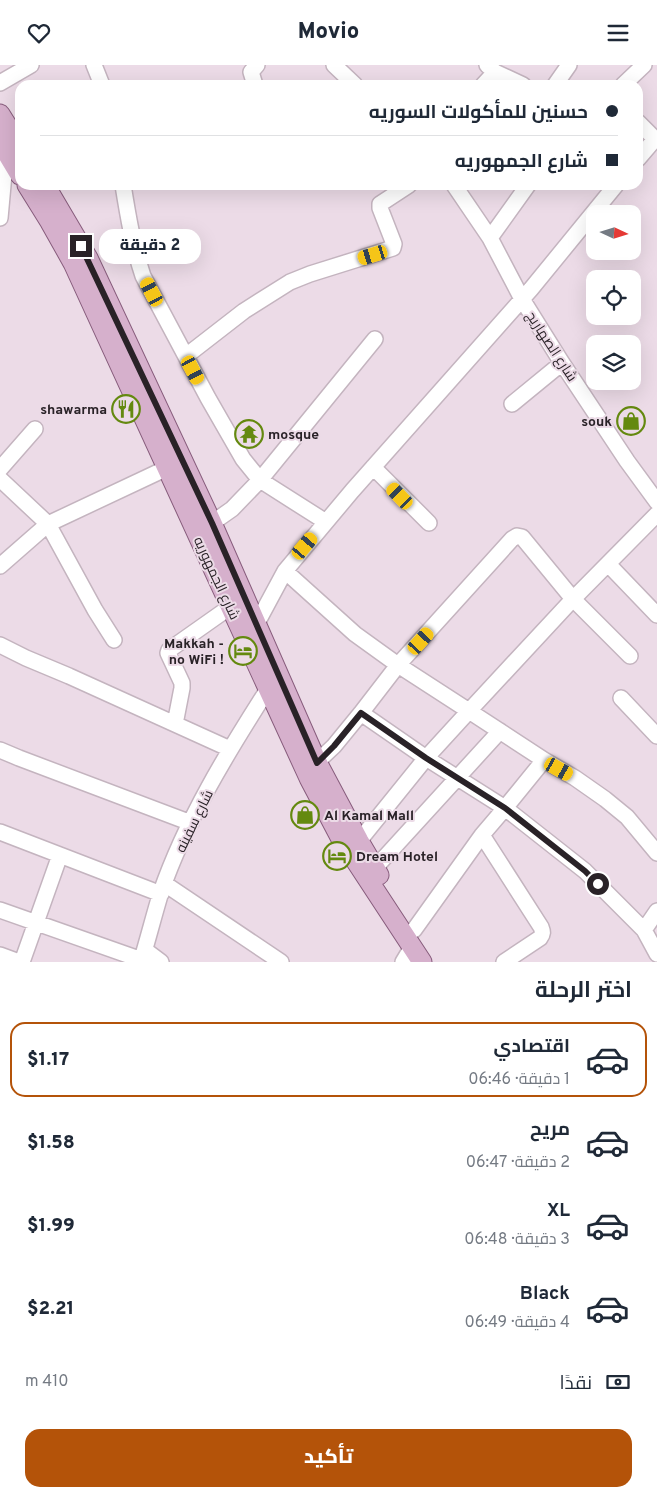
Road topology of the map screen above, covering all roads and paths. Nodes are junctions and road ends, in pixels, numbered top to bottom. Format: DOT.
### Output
graph roads {
  1 [pos="31,65"];
  2 [pos="94,65"];
  3 [pos="257,65"];
  4 [pos="334,65"];
  5 [pos="569,65"];
  6 [pos="644,65"];
  7 [pos="491,69"];
  8 [pos="100,80"];
  9 [pos="253,80"];
  10 [pos="350,80"];
  11 [pos="513,80"];
  12 [pos="558,80"];
  13 [pos="628,80"];
  14 [pos="0,83"];
  15 [pos="0,114"];
  16 [pos="643,127"];
  17 [pos="656,140"];
  18 [pos="9,147"];
  19 [pos="643,154"];
  20 [pos="15,162"];
  21 [pos="30,190"];
  22 [pos="48,190"];
  23 [pos="124,190"];
  24 [pos="401,190"];
  25 [pos="457,190"];
  26 [pos="524,190"];
  27 [pos="612,190"];
  28 [pos="0,212"];
  29 [pos="490,238"];
  30 [pos="522,299"];
  31 [pos="375,339"];
  32 [pos="186,355"];
  33 [pos="562,363"];
  34 [pos="512,404"];
  35 [pos="35,429"];
  36 [pos="373,467"];
  37 [pos="167,468"];
  38 [pos="0,469"];
  39 [pos="0,479"];
  40 [pos="260,480"];
  41 [pos="657,502"];
  42 [pos="657,514"];
  43 [pos="326,522"];
  44 [pos="212,523"];
  45 [pos="429,523"];
  46 [pos="48,524"];
  47 [pos="608,564"];
  48 [pos="0,566"];
  49 [pos="285,571"];
  50 [pos="574,599"];
  51 [pos="230,607"];
  52 [pos="657,615"];
  53 [pos="256,625"];
  54 [pos="114,640"];
  55 [pos="0,645"];
  56 [pos="630,656"];
  57 [pos="398,665"];
  58 [pos="268,689"];
  59 [pos="621,698"];
  60 [pos="469,711"];
  61 [pos="361,713"];
  62 [pos="174,724"];
  63 [pos="500,731"];
  64 [pos="657,737"];
  65 [pos="230,749"];
  66 [pos="0,750"];
  67 [pos="426,758"];
  68 [pos="544,760"];
  69 [pos="317,763"];
  70 [pos="458,778"];
  71 [pos="505,808"];
  72 [pos="191,823"];
  73 [pos="0,832"];
  74 [pos="482,835"];
  75 [pos="359,841"];
  76 [pos="657,853"];
  77 [pos="60,855"];
  78 [pos="375,869"];
  79 [pos="163,889"];
  80 [pos="0,910"];
  81 [pos="657,911"];
  82 [pos="36,923"];
  83 [pos="644,929"];
  84 [pos="412,950"];
  85 [pos="657,953"];
  86 [pos="0,955"];
  87 [pos="143,957"];
  88 [pos="21,962"];
  89 [pos="161,962"];
  90 [pos="281,962"];
  91 [pos="436,962"];
  92 [pos="504,962"];
  1 -- 14 [label="street"];
  2 -- 8 [label="street"];
  3 -- 9 [label="street"];
  4 -- 10 [label="street"];
  5 -- 12 [label="street"];
  6 -- 13 [label="street"];
  7 -- 11 [label="street"];
  15 -- 18 [label="main road"];
  16 -- 17 [label="street"];
  17 -- 19 [label="street"];
  18 -- 20 [label="main road"];
  18 -- 28 [label="street"];
  21 -- 37 [label="main road, شارع الجمهوريه"];
  22 -- 44 [label="main road, شارع الجمهوريه"];
  23 -- 32 [label="street"];
  24 -- 32 [label="street"];
  25 -- 29 [label="street, شارع الصهاريج"];
  26 -- 29 [label="street"];
  27 -- 30 [label="street"];
  29 -- 30 [label="street, شارع الصهاريج"];
  30 -- 33 [label="street, شارع الصهاريج"];
  30 -- 36 [label="street"];
  31 -- 40 [label="street"];
  32 -- 40 [label="street"];
  33 -- 34 [label="street"];
  33 -- 41 [label="street, شارع الصهاريج"];
  35 -- 38 [label="street"];
  36 -- 43 [label="street"];
  36 -- 45 [label="street"];
  37 -- 46 [label="street"];
  37 -- 51 [label="main road, شارع الجمهوريه"];
  39 -- 46 [label="street"];
  40 -- 43 [label="street"];
  40 -- 44 [label="street"];
  42 -- 47 [label="street"];
  43 -- 49 [label="street"];
  44 -- 53 [label="main road, شارع الجمهوريه"];
  46 -- 48 [label="street"];
  46 -- 54 [label="street"];
  47 -- 50 [label="street"];
  47 -- 52 [label="street"];
  49 -- 53 [label="street"];
  49 -- 57 [label="street"];
  50 -- 56 [label="street"];
  50 -- 57 [label="street"];
  50 -- 60 [label="street"];
  51 -- 58 [label="main road, شارع الجمهوريه"];
  51 -- 62 [label="street"];
  53 -- 69 [label="main road, شارع الجمهوريه"];
  55 -- 62 [label="street"];
  57 -- 60 [label="street"];
  57 -- 61 [label="street"];
  58 -- 65 [label="street, شارع سفينه"];
  58 -- 84 [label="main road, شارع الجمهوريه"];
  59 -- 64 [label="street"];
  60 -- 63 [label="street"];
  60 -- 67 [label="street"];
  61 -- 67 [label="street"];
  61 -- 69 [label="street"];
  62 -- 65 [label="street"];
  63 -- 68 [label="street"];
  63 -- 70 [label="street"];
  65 -- 72 [label="street, شارع سفينه"];
  66 -- 72 [label="street"];
  67 -- 70 [label="street"];
  67 -- 75 [label="street"];
  68 -- 71 [label="street"];
  68 -- 76 [label="street"];
  69 -- 75 [label="main road, شارع الجمهوريه"];
  70 -- 71 [label="street"];
  70 -- 78 [label="street"];
  71 -- 74 [label="street"];
  71 -- 83 [label="street"];
  72 -- 79 [label="street, شارع سفينه"];
  73 -- 77 [label="street"];
  74 -- 84 [label="street"];
  74 -- 92 [label="street"];
  75 -- 78 [label="main road, شارع الجمهوريه"];
  77 -- 79 [label="street"];
  77 -- 82 [label="street"];
  78 -- 84 [label="main road, شارع الجمهوريه"];
  79 -- 87 [label="street, شارع سفينه"];
  79 -- 90 [label="street"];
  80 -- 82 [label="street"];
  81 -- 83 [label="street"];
  82 -- 87 [label="street"];
  82 -- 88 [label="street"];
  83 -- 85 [label="street"];
  84 -- 91 [label="main road, شارع الجمهوريه"];
  86 -- 88 [label="street"];
  87 -- 89 [label="street"];
}
